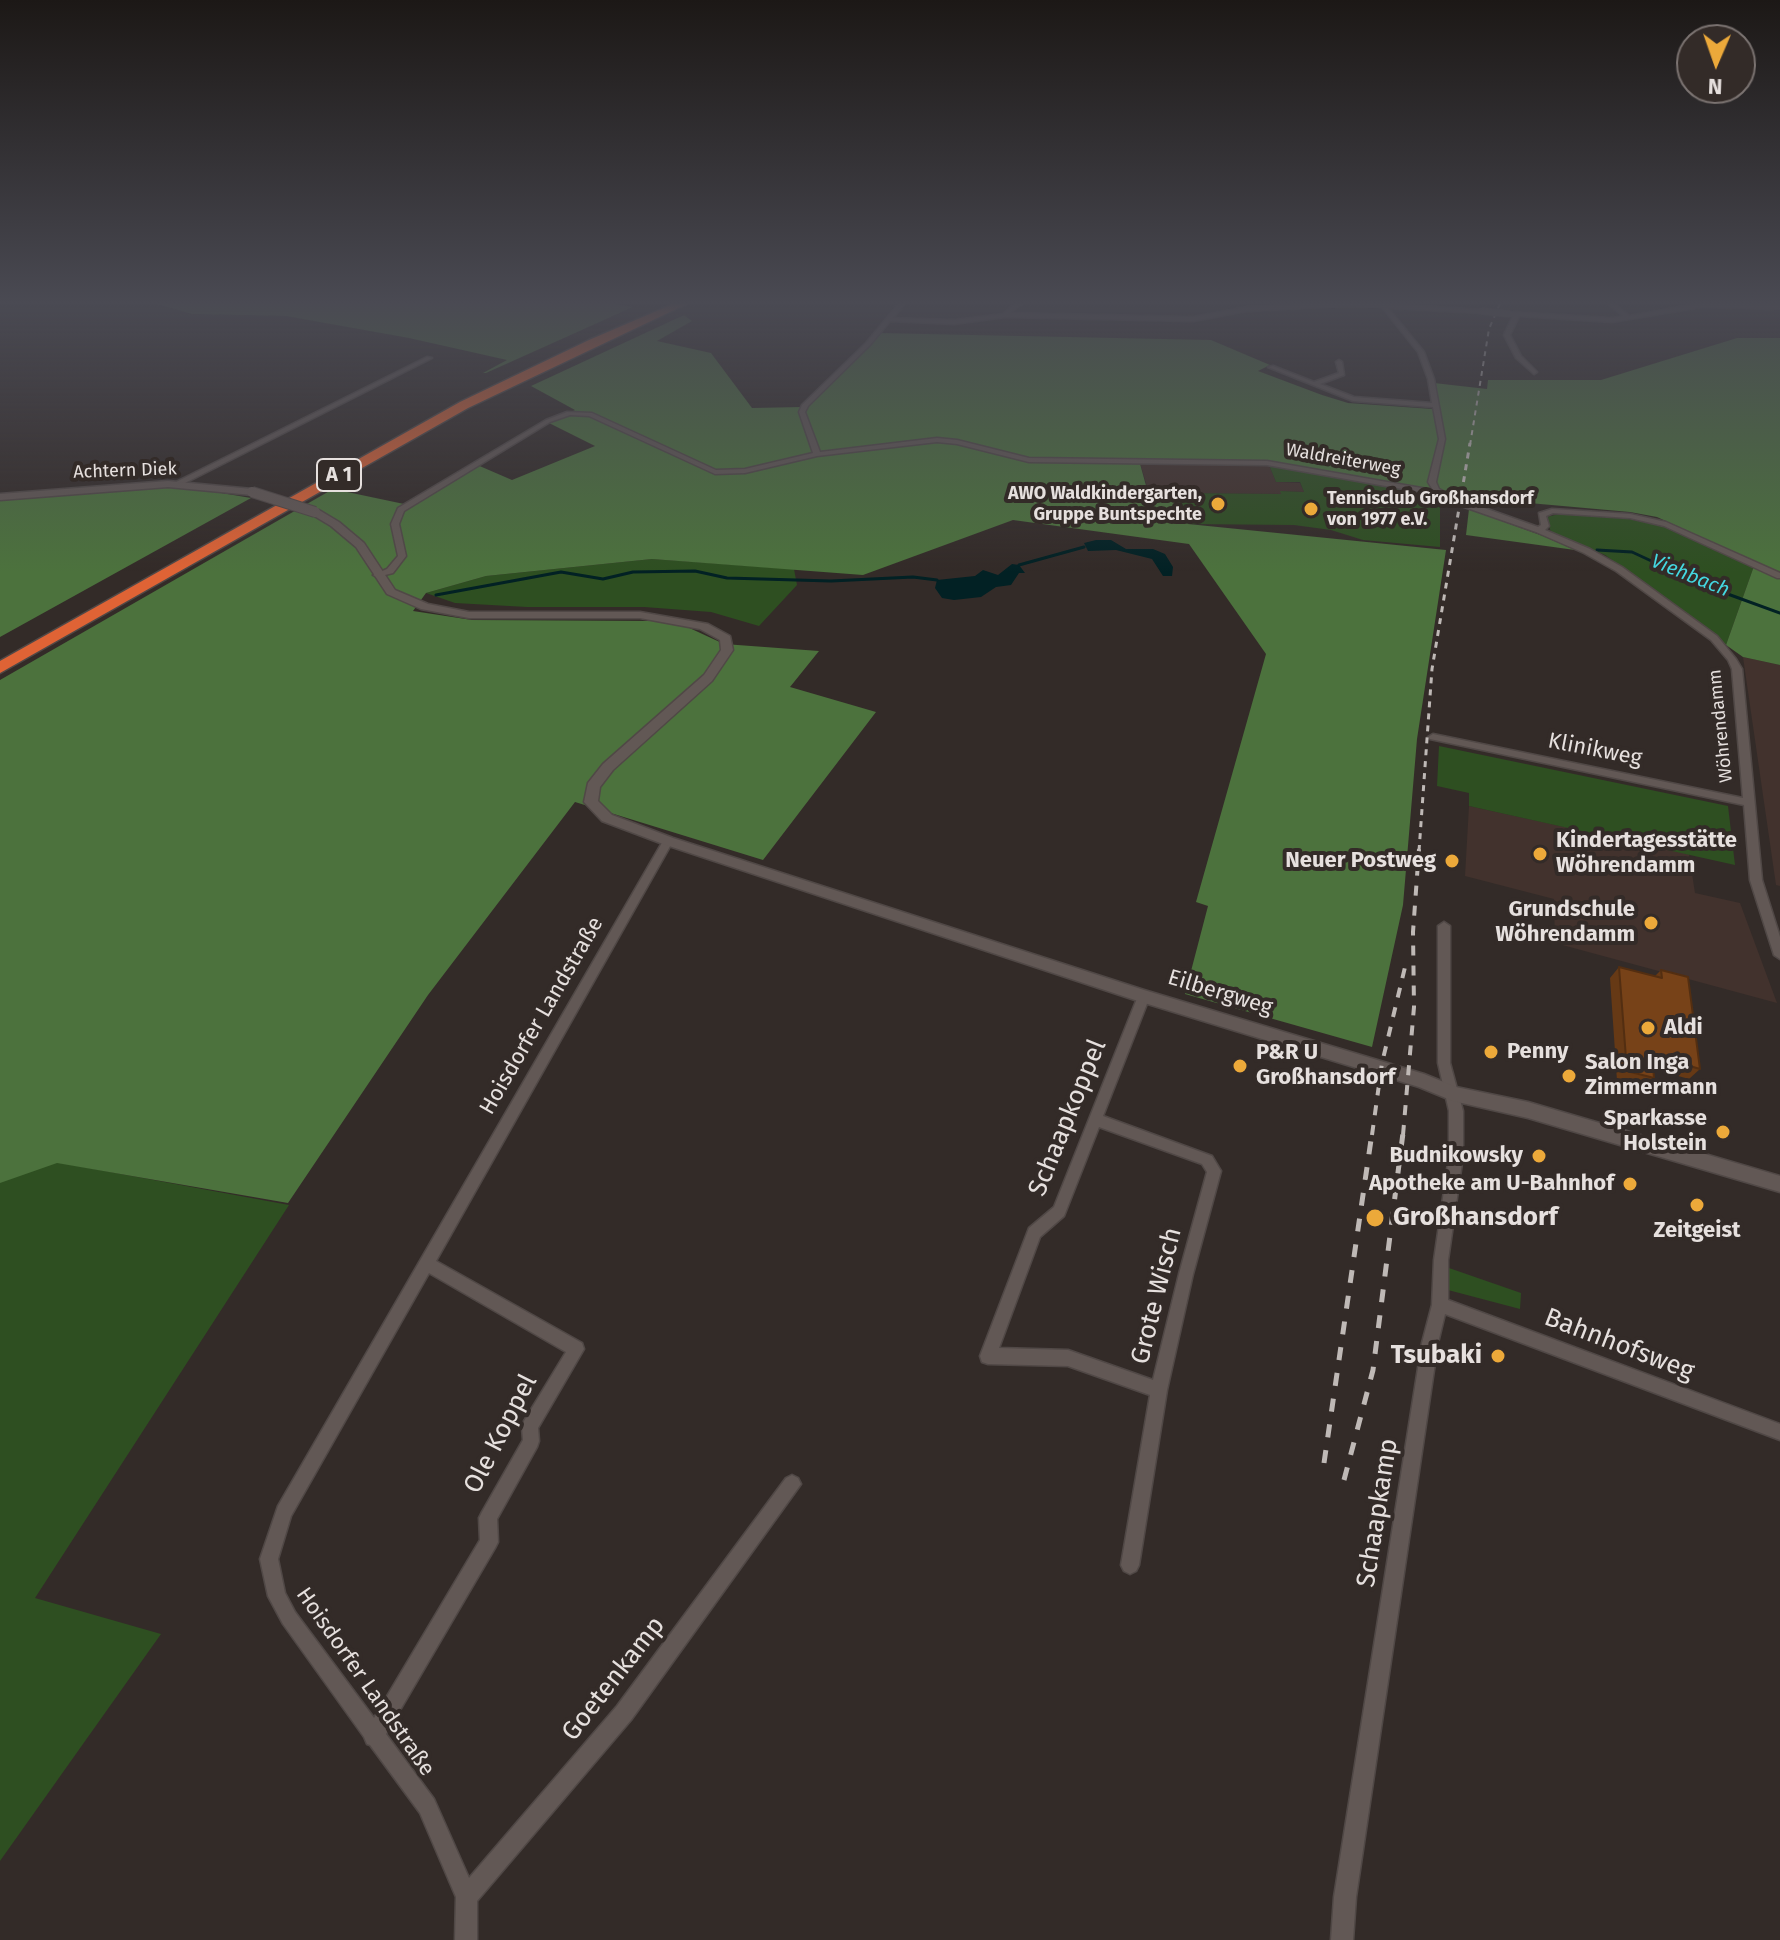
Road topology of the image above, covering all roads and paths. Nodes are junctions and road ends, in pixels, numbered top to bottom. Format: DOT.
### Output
graph roads {
  1 [pos="362,392"];
  2 [pos="468,392"];
  3 [pos="491,392"];
  4 [pos="819,392"];
  5 [pos="1333,392"];
  6 [pos="1432,392"];
  7 [pos="1436,405"];
  8 [pos="817,454"];
  9 [pos="176,484"];
  10 [pos="1446,495"];
  11 [pos="0,497"];
  12 [pos="1539,530"];
  13 [pos="377,575"];
  14 [pos="1780,576"];
  15 [pos="0,652"];
  16 [pos="0,668"];
  17 [pos="1433,737"];
  18 [pos="1748,802"];
  19 [pos="668,841"];
  20 [pos="1444,926"];
  21 [pos="1780,955"];
  22 [pos="1144,996"];
  23 [pos="1453,1094"];
  24 [pos="1094,1119"];
  25 [pos="1780,1186"];
  26 [pos="426,1263"];
  27 [pos="1440,1305"];
  28 [pos="1159,1390"];
  29 [pos="1780,1432"];
  30 [pos="792,1484"];
  31 [pos="1130,1565"];
  32 [pos="374,1737"];
  33 [pos="467,1897"];
  34 [pos="466,1940"];
  35 [pos="1342,1940"];
  1 -- 9 [label="street"];
  2 -- 15 [label="highway, A 1"];
  3 -- 16 [label="highway, A 1"];
  4 -- 8 [label="street"];
  5 -- 7 [label="street"];
  6 -- 7 [label="street"];
  7 -- 10 [label="street"];
  8 -- 10 [label="street, Waldreiterweg"];
  8 -- 13 [label="street, Waldreiterweg"];
  9 -- 11 [label="main road, Achtern Diek"];
  9 -- 13 [label="main road, Achtern Diek, bridge"];
  10 -- 12 [label="street, Wöhrendamm"];
  12 -- 14 [label="street"];
  12 -- 18 [label="street, Wöhrendamm"];
  13 -- 19 [label="main road"];
  17 -- 18 [label="street, Klinikweg"];
  18 -- 21 [label="street, Wöhrendamm"];
  19 -- 22 [label="main road, Eilbergweg"];
  19 -- 26 [label="street, Hoisdorfer Landstraße"];
  20 -- 23 [label="street"];
  22 -- 23 [label="main road, Eilbergweg"];
  22 -- 24 [label="street, Schaapkoppel"];
  23 -- 25 [label="main road, Eilbergweg"];
  23 -- 27 [label="street, Schaapkamp"];
  24 -- 28 [label="street, Grote Wisch"];
  24 -- 28 [label="street, Schaapkoppel"];
  26 -- 32 [label="street, Hoisdorfer Landstraße"];
  26 -- 32 [label="street, Ole Koppel"];
  27 -- 29 [label="street, Bahnhofsweg"];
  27 -- 35 [label="street, Schaapkamp"];
  28 -- 31 [label="street, Grote Wisch"];
  30 -- 33 [label="street, Goetenkamp"];
  32 -- 33 [label="street, Hoisdorfer Landstraße"];
  33 -- 34 [label="street, Hoisdorfer Landstraße"];
}
